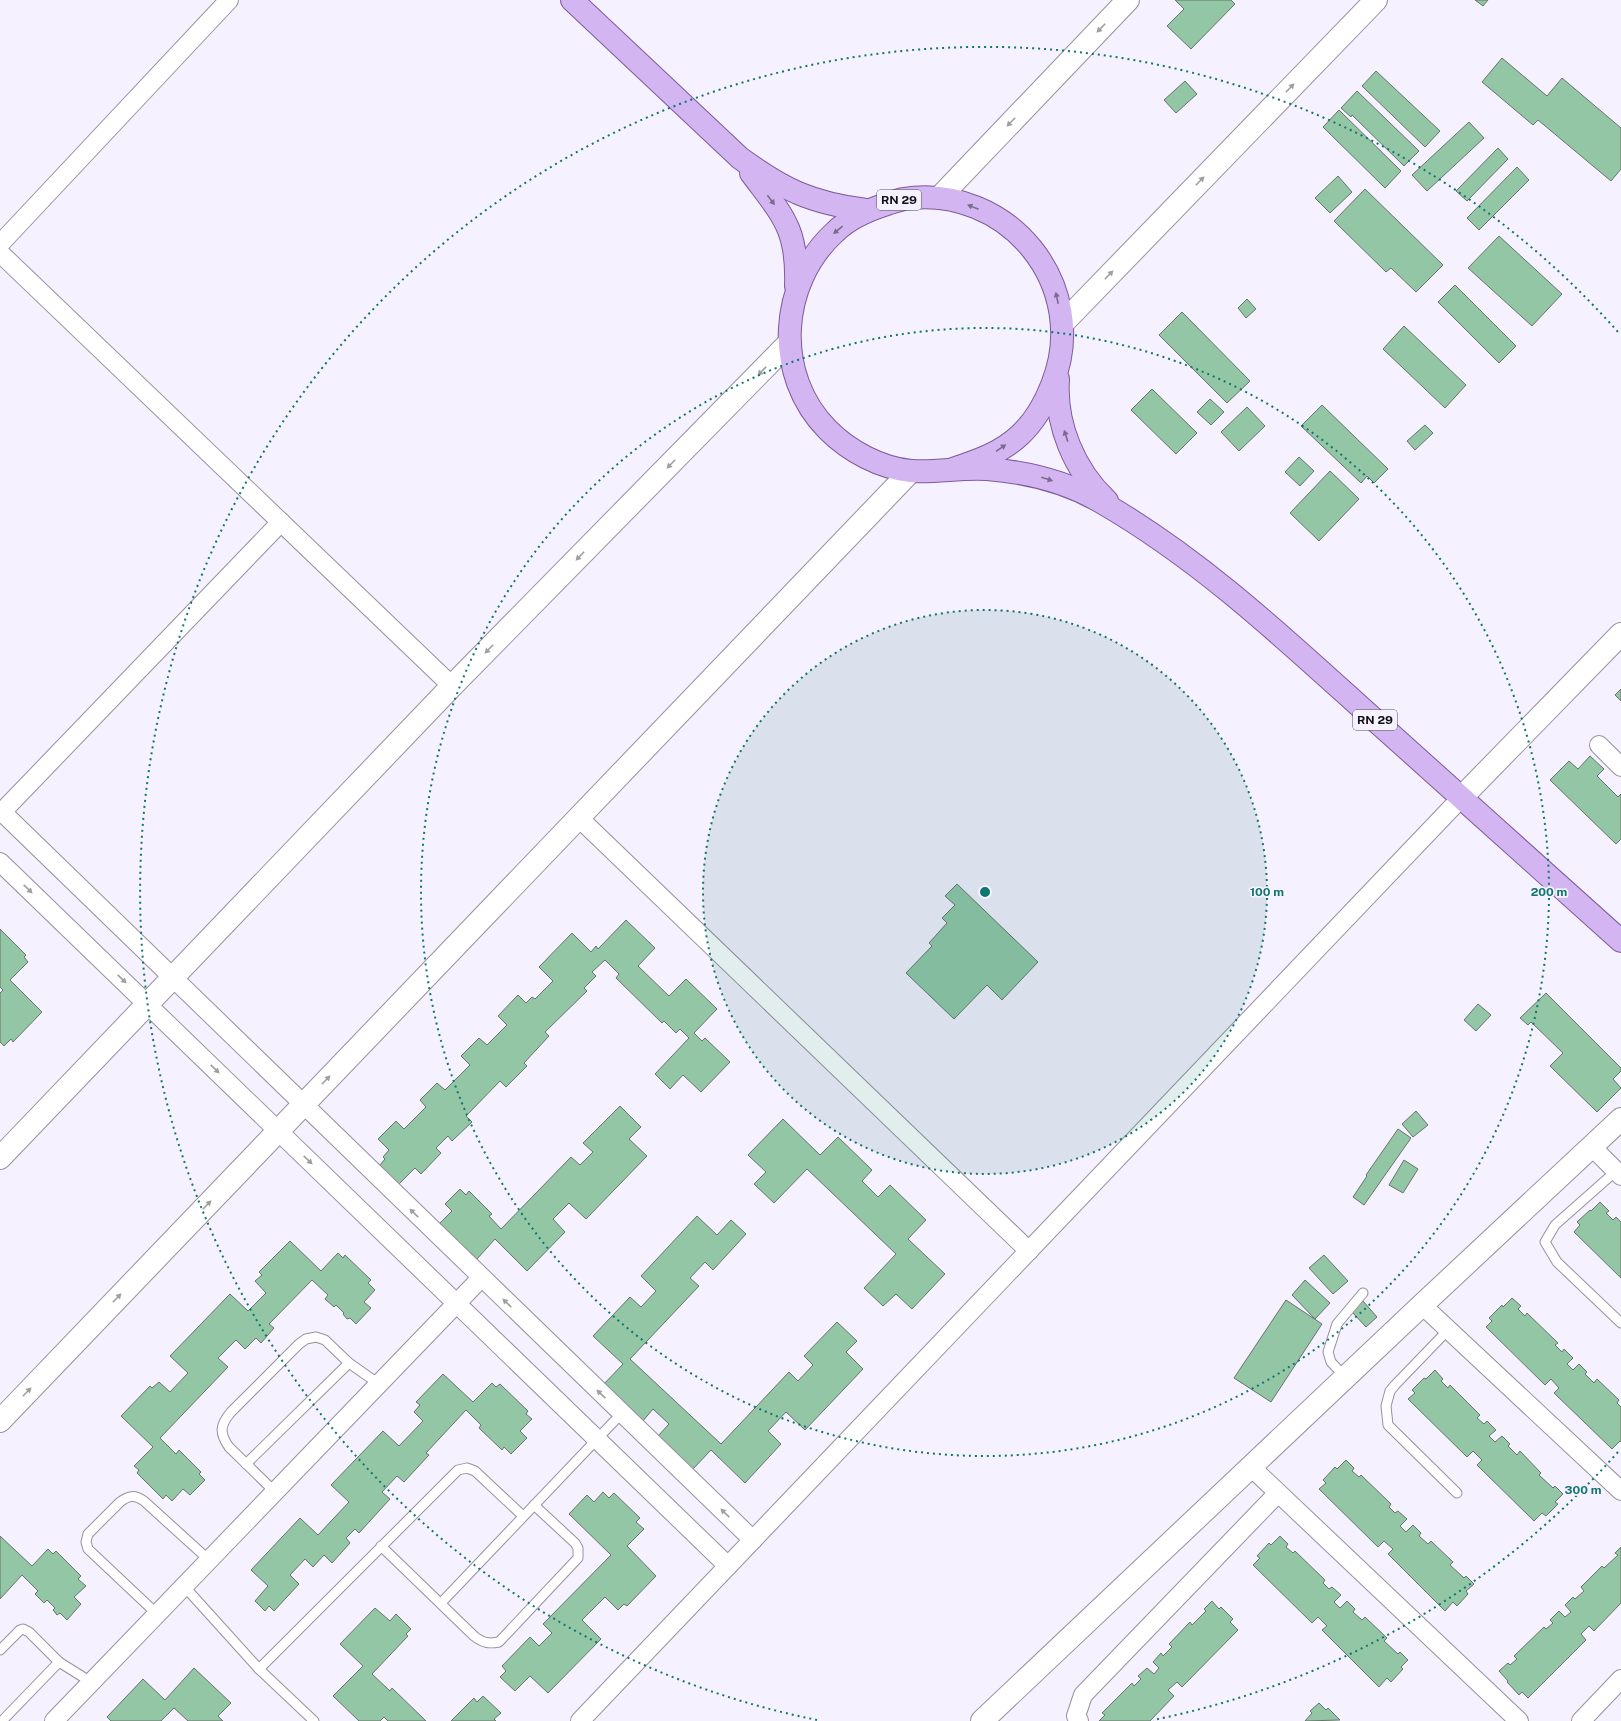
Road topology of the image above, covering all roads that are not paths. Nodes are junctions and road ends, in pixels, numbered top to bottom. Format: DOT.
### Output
graph roads {
  1 [pos="229,0"];
  2 [pos="572,0"];
  3 [pos="1128,0"];
  4 [pos="1376,0"];
  5 [pos="740,158"];
  6 [pos="939,198"];
  7 [pos="866,210"];
  8 [pos="0,244"];
  9 [pos="0,253"];
  10 [pos="796,291"];
  11 [pos="1063,323"];
  12 [pos="789,343"];
  13 [pos="1059,368"];
  14 [pos="953,469"];
  15 [pos="911,471"];
  16 [pos="1119,513"];
  17 [pos="281,522"];
  18 [pos="1621,634"];
  19 [pos="452,686"];
  20 [pos="1599,746"];
  21 [pos="1621,767"];
  22 [pos="1461,798"];
  23 [pos="1,812"];
  24 [pos="578,817"];
  25 [pos="0,862"];
  26 [pos="1621,941"];
  27 [pos="172,977"];
  28 [pos="147,1003"];
  29 [pos="303,1104"];
  30 [pos="1621,1119"];
  31 [pos="278,1131"];
  32 [pos="1592,1147"];
  33 [pos="0,1158"];
  34 [pos="1619,1174"];
  35 [pos="1029,1251"];
  36 [pos="482,1278"];
  37 [pos="1363,1293"];
  38 [pos="456,1305"];
  39 [pos="1422,1305"];
  40 [pos="1621,1324"];
  41 [pos="1448,1330"];
  42 [pos="349,1363"];
  43 [pos="1345,1377"];
  44 [pos="379,1384"];
  45 [pos="621,1414"];
  46 [pos="0,1420"];
  47 [pos="595,1439"];
  48 [pos="246,1464"];
  49 [pos="1250,1467"];
  50 [pos="1621,1491"];
  51 [pos="275,1492"];
  52 [pos="1278,1492"];
  53 [pos="1457,1493"];
  54 [pos="534,1505"];
  55 [pos="523,1516"];
  56 [pos="753,1540"];
  57 [pos="381,1546"];
  58 [pos="209,1560"];
  59 [pos="728,1566"];
  60 [pos="184,1586"];
  61 [pos="441,1603"];
  62 [pos="157,1614"];
  63 [pos="0,1650"];
  64 [pos="59,1662"];
  65 [pos="259,1669"];
  66 [pos="1621,1679"];
  67 [pos="92,1682"];
  68 [pos="60,1719"];
  69 [pos="2,1721"];
  70 [pos="314,1721"];
  71 [pos="580,1721"];
  72 [pos="982,1721"];
  73 [pos="1079,1721"];
  74 [pos="1519,1721"];
  75 [pos="1581,1721"];
  1 -- 8 [label="street"];
  2 -- 5 [label="main road, RN 29"];
  3 -- 6 [label="main road, one-way"];
  11 -- 4 [label="main road, one-way"];
  5 -- 7 [label="main road, RN 29"];
  5 -- 10 [label="main road, RN 29, one-way"];
  6 -- 7 [label="main road, RN 29"];
  11 -- 6 [label="main road, RN 29, one-way"];
  7 -- 10 [label="main road, RN 29, one-way"];
  9 -- 17 [label="street"];
  10 -- 12 [label="main road, RN 29"];
  11 -- 13 [label="main road, RN 29"];
  12 -- 15 [label="main road, RN 29"];
  12 -- 19 [label="main road, one-way"];
  14 -- 13 [label="main road, RN 29, one-way"];
  16 -- 13 [label="main road, RN 29, one-way"];
  14 -- 15 [label="main road, RN 29"];
  14 -- 16 [label="main road, RN 29, one-way"];
  15 -- 24 [label="main road"];
  16 -- 22 [label="main road, RN 29"];
  17 -- 19 [label="street"];
  17 -- 23 [label="street"];
  18 -- 22 [label="main road"];
  19 -- 27 [label="main road"];
  20 -- 21 [label="street"];
  22 -- 26 [label="main road, RN 29"];
  22 -- 35 [label="street"];
  23 -- 27 [label="street"];
  29 -- 24 [label="main road, one-way"];
  24 -- 35 [label="street"];
  25 -- 28 [label="street, one-way"];
  27 -- 28 [label="main road"];
  27 -- 29 [label="street"];
  28 -- 31 [label="street, one-way"];
  28 -- 33 [label="main road"];
  29 -- 31 [label="main road"];
  36 -- 29 [label="street, one-way"];
  30 -- 32 [label="main road"];
  31 -- 38 [label="street, one-way"];
  46 -- 31 [label="main road, one-way"];
  32 -- 34 [label="street"];
  32 -- 39 [label="main road"];
  34 -- 40 [label="lane"];
  35 -- 56 [label="street"];
  36 -- 38 [label="street"];
  45 -- 36 [label="street, one-way"];
  37 -- 43 [label="lane"];
  38 -- 44 [label="street"];
  38 -- 47 [label="street"];
  39 -- 41 [label="street"];
  39 -- 43 [label="main road"];
  41 -- 50 [label="street"];
  41 -- 53 [label="lane"];
  42 -- 44 [label="lane"];
  42 -- 48 [label="lane"];
  42 -- 48 [label="lane"];
  43 -- 49 [label="main road"];
  44 -- 51 [label="street"];
  45 -- 47 [label="lane"];
  56 -- 45 [label="street, one-way"];
  47 -- 54 [label="lane"];
  47 -- 59 [label="street"];
  48 -- 51 [label="lane"];
  49 -- 52 [label="street"];
  49 -- 72 [label="main road"];
  51 -- 58 [label="street"];
  52 -- 73 [label="street"];
  52 -- 74 [label="street"];
  54 -- 55 [label="lane"];
  54 -- 61 [label="lane"];
  55 -- 57 [label="lane"];
  55 -- 61 [label="lane"];
  56 -- 59 [label="street"];
  57 -- 61 [label="lane"];
  57 -- 65 [label="lane"];
  58 -- 60 [label="street"];
  58 -- 62 [label="lane"];
  59 -- 71 [label="street"];
  60 -- 62 [label="street"];
  60 -- 65 [label="lane"];
  62 -- 67 [label="street"];
  63 -- 64 [label="lane"];
  64 -- 67 [label="lane"];
  64 -- 69 [label="lane"];
  65 -- 70 [label="lane"];
  66 -- 75 [label="street"];
  67 -- 68 [label="street"];
}
